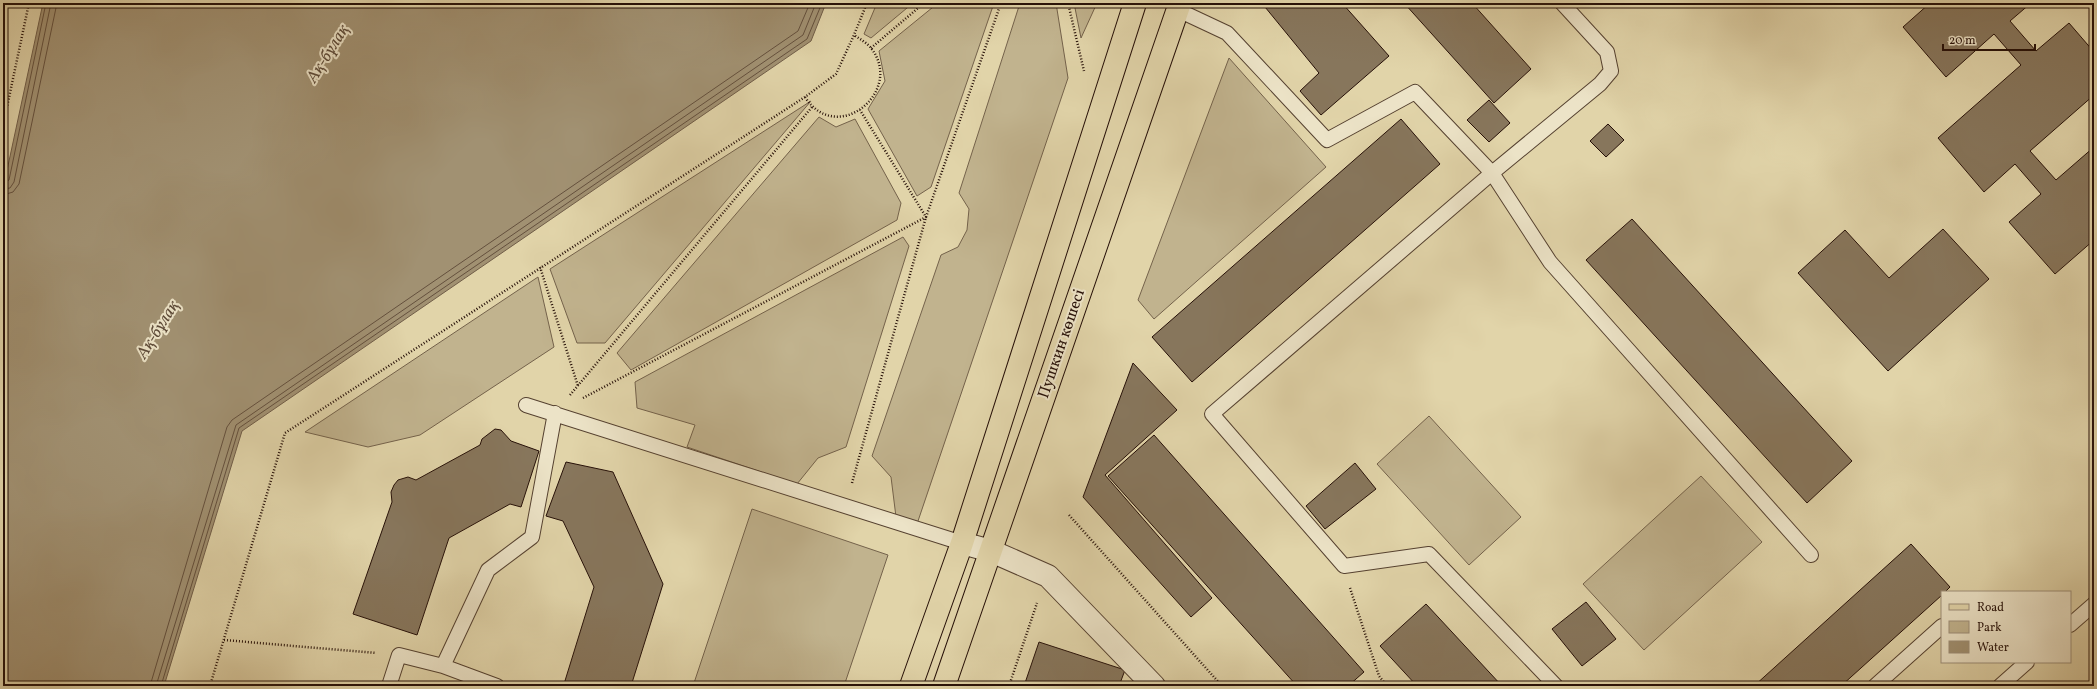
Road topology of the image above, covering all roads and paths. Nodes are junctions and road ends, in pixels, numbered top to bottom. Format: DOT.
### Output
graph roads {
  1 [pos="28,3"];
  2 [pos="867,3"];
  3 [pos="924,3"];
  4 [pos="1001,3"];
  5 [pos="1068,3"];
  6 [pos="1135,3"];
  7 [pos="1562,3"];
  8 [pos="1179,7"];
  9 [pos="854,35"];
  10 [pos="871,48"];
  11 [pos="1085,79"];
  12 [pos="805,97"];
  13 [pos="812,107"];
  14 [pos="860,110"];
  15 [pos="3,126"];
  16 [pos="1492,173"];
  17 [pos="926,217"];
  18 [pos="540,266"];
  19 [pos="578,386"];
  20 [pos="526,405"];
  21 [pos="555,413"];
  22 [pos="845,506"];
  23 [pos="1069,515"];
  24 [pos="962,543"];
  25 [pos="991,550"];
  26 [pos="1811,555"];
  27 [pos="1344,566"];
  28 [pos="1048,576"];
  29 [pos="2094,604"];
  30 [pos="2071,624"];
  31 [pos="1941,627"];
  32 [pos="224,640"];
  33 [pos="399,655"];
  34 [pos="2026,663"];
  35 [pos="444,666"];
  36 [pos="210,686"];
  37 [pos="390,686"];
  38 [pos="497,686"];
  39 [pos="911,686"];
  40 [pos="944,686"];
  41 [pos="1009,686"];
  42 [pos="1154,686"];
  43 [pos="1222,686"];
  44 [pos="1387,686"];
  45 [pos="1556,686"];
  46 [pos="1875,686"];
  47 [pos="2000,686"];
  1 -- 15 [label="path"];
  2 -- 9 [label="path"];
  3 -- 10 [label="path"];
  4 -- 17 [label="path"];
  5 -- 11 [label="path"];
  6 -- 24 [label="main road, Пушкин көшесі"];
  7 -- 16 [label="lane"];
  8 -- 16 [label="lane"];
  8 -- 25 [label="main road, Пушкин көшесі"];
  9 -- 10 [label="path"];
  9 -- 12 [label="path"];
  10 -- 14 [label="path"];
  12 -- 13 [label="path"];
  12 -- 18 [label="path"];
  13 -- 14 [label="path"];
  13 -- 19 [label="path"];
  14 -- 17 [label="path"];
  16 -- 26 [label="lane"];
  16 -- 27 [label="lane"];
  17 -- 21 [label="path"];
  17 -- 22 [label="path"];
  18 -- 19 [label="path"];
  18 -- 32 [label="path"];
  19 -- 21 [label="path"];
  20 -- 21 [label="lane"];
  21 -- 22 [label="lane"];
  21 -- 35 [label="lane"];
  22 -- 24 [label="lane"];
  23 -- 43 [label="path"];
  24 -- 25 [label="street"];
  24 -- 39 [label="main road, Пушкин көшесі"];
  25 -- 28 [label="street"];
  25 -- 40 [label="main road, Пушкин көшесі"];
  27 -- 44 [label="path"];
  27 -- 45 [label="lane"];
  28 -- 41 [label="path"];
  28 -- 42 [label="street"];
  29 -- 30 [label="lane"];
  31 -- 46 [label="lane"];
  32 -- 33 [label="path"];
  32 -- 36 [label="path"];
  33 -- 35 [label="lane"];
  33 -- 37 [label="lane"];
  34 -- 47 [label="lane"];
  35 -- 38 [label="lane"];
}
